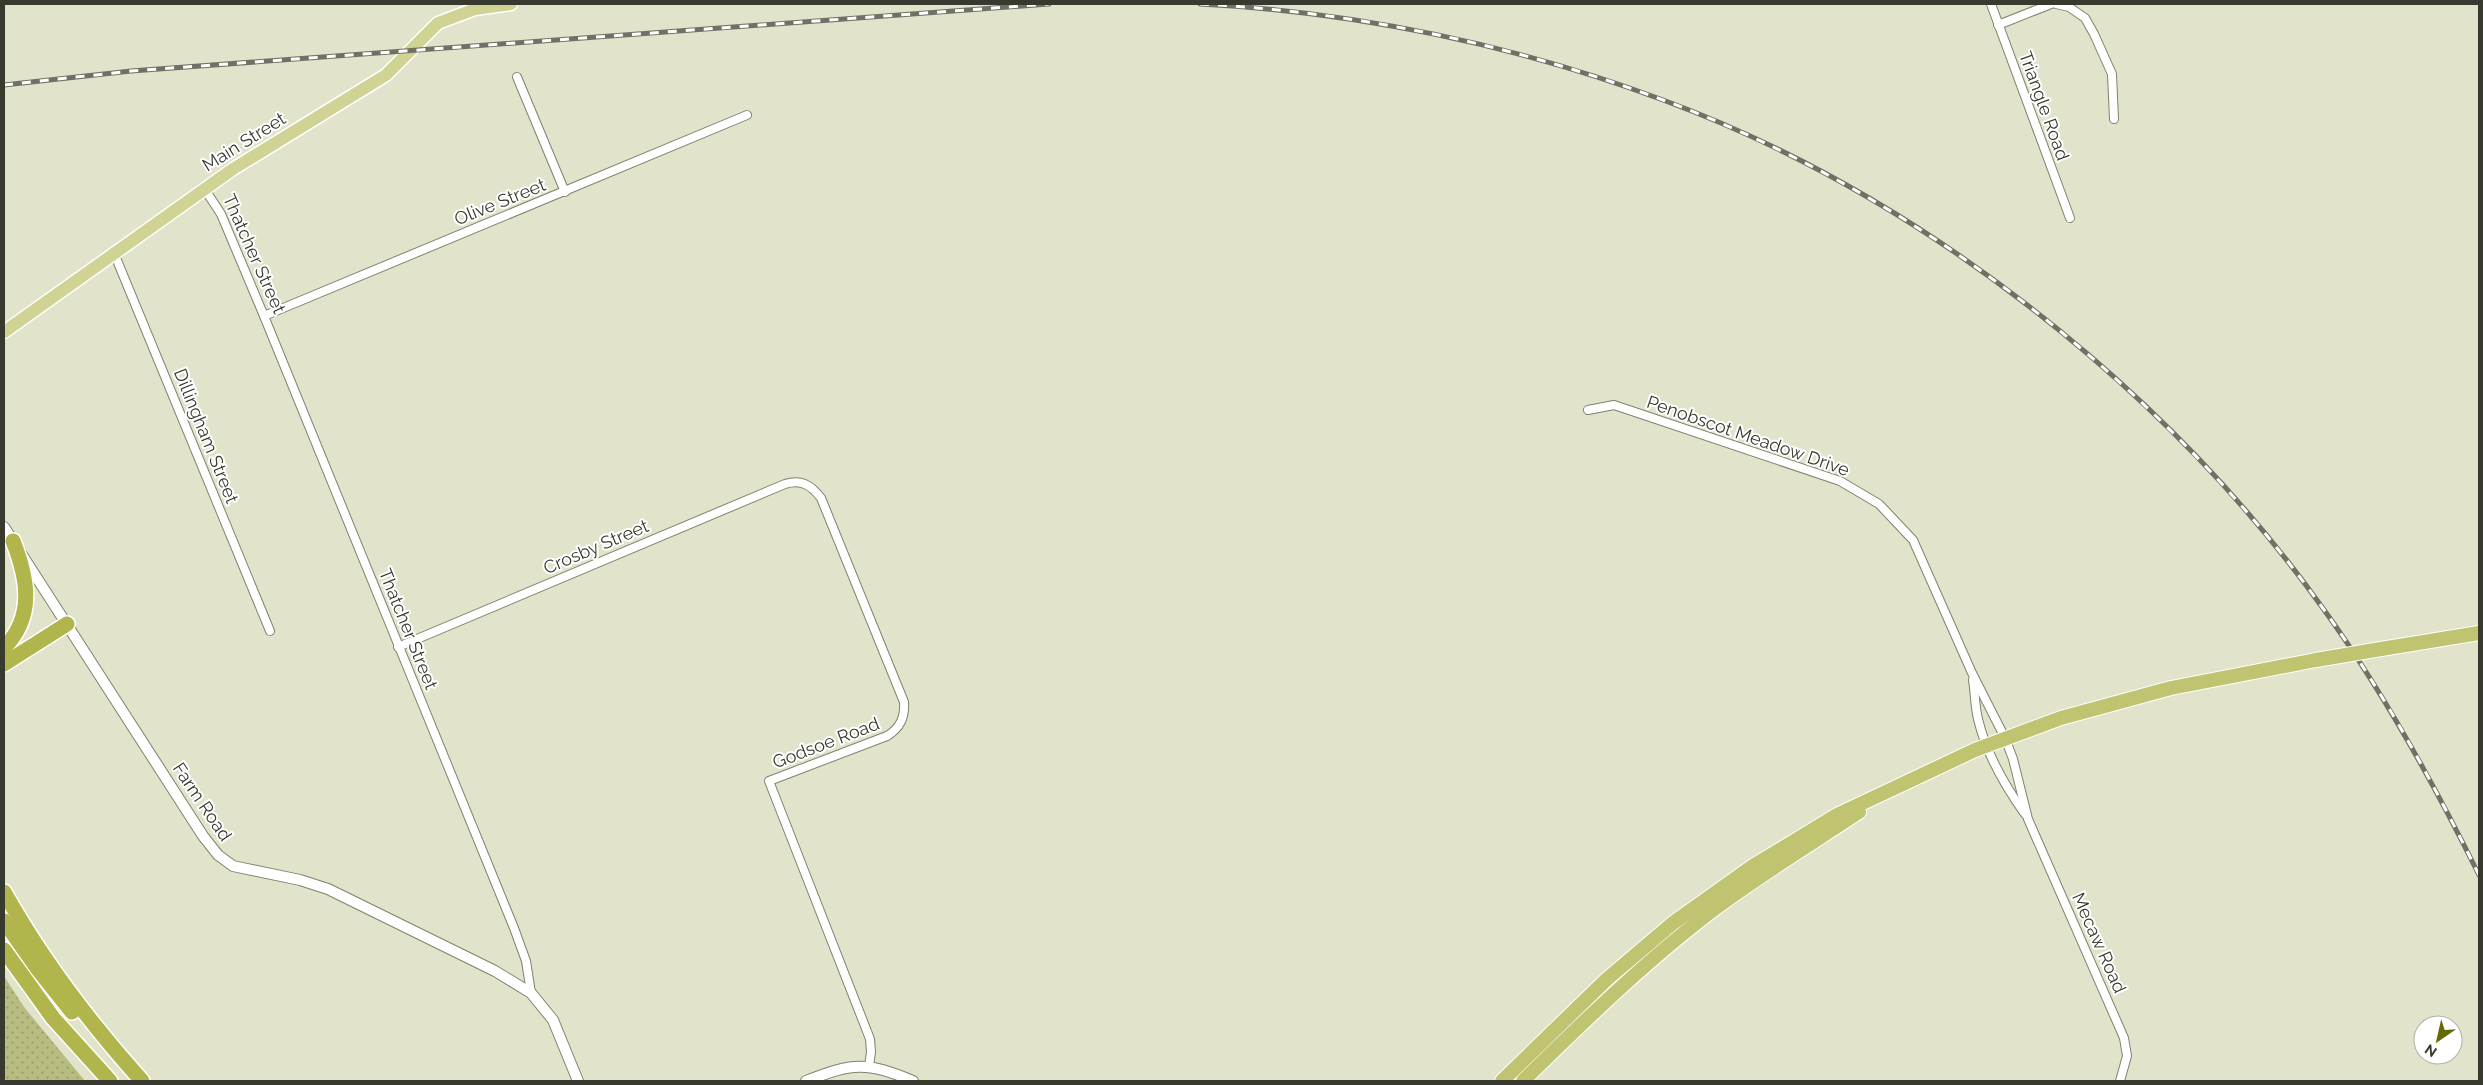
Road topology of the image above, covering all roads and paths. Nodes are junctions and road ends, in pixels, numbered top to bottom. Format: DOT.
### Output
graph roads {
  1 [pos="510,4"];
  2 [pos="1991,4"];
  3 [pos="2051,4"];
  4 [pos="2056,4"];
  5 [pos="1998,25"];
  6 [pos="517,77"];
  7 [pos="747,115"];
  8 [pos="2114,119"];
  9 [pos="204,188"];
  10 [pos="565,192"];
  11 [pos="2070,218"];
  12 [pos="114,253"];
  13 [pos="264,316"];
  14 [pos="4,332"];
  15 [pos="1588,410"];
  16 [pos="806,484"];
  17 [pos="4,527"];
  18 [pos="13,541"];
  19 [pos="67,624"];
  20 [pos="270,631"];
  21 [pos="2479,633"];
  22 [pos="398,647"];
  23 [pos="4,650"];
  24 [pos="4,664"];
  25 [pos="1972,673"];
  26 [pos="2005,738"];
  27 [pos="1987,745"];
  28 [pos="1893,790"];
  29 [pos="2028,819"];
  30 [pos="4,892"];
  31 [pos="4,921"];
  32 [pos="4,950"];
  33 [pos="4,956"];
  34 [pos="32,990"];
  35 [pos="531,993"];
  36 [pos="869,1066"];
  37 [pos="110,1081"];
  38 [pos="141,1081"];
  39 [pos="578,1081"];
  40 [pos="806,1081"];
  41 [pos="913,1081"];
  42 [pos="1502,1081"];
  43 [pos="1523,1081"];
  44 [pos="2120,1081"];
  1 -- 9 [label="main road, Main Street"];
  2 -- 5 [label="street, Triangle Road"];
  3 -- 5 [label="street"];
  4 -- 8 [label="street"];
  5 -- 11 [label="street, Triangle Road"];
  6 -- 10 [label="street"];
  7 -- 10 [label="street, Olive Street"];
  9 -- 12 [label="main road, Main Street"];
  9 -- 13 [label="street, Thatcher Street"];
  10 -- 13 [label="street, Olive Street"];
  12 -- 14 [label="main road, Main Street"];
  12 -- 20 [label="street, Dillingham Street"];
  13 -- 22 [label="street, Thatcher Street"];
  15 -- 25 [label="street, Penobscot Meadow Drive"];
  16 -- 22 [label="street, Crosby Street"];
  16 -- 36 [label="street, Godsoe Road"];
  17 -- 18 [label="street, Farm Road"];
  18 -- 19 [label="street, Farm Road"];
  18 -- 23 [label="highway"];
  19 -- 23 [label="highway"];
  19 -- 24 [label="highway"];
  19 -- 35 [label="street, Farm Road"];
  21 -- 26 [label="highway, bridge"];
  22 -- 35 [label="street, Thatcher Street"];
  25 -- 26 [label="street, Penobscot Meadow Drive"];
  25 -- 27 [label="street, Penobscot Meadow Drive"];
  26 -- 27 [label="highway"];
  26 -- 29 [label="street, Mecaw Road"];
  27 -- 28 [label="highway"];
  27 -- 29 [label="street, Mecaw Road"];
  28 -- 42 [label="highway"];
  28 -- 43 [label="highway"];
  29 -- 44 [label="street, Mecaw Road"];
  30 -- 38 [label="highway"];
  31 -- 38 [label="highway"];
  32 -- 34 [label="highway"];
  33 -- 34 [label="highway"];
  34 -- 37 [label="highway"];
  35 -- 39 [label="street, Thatcher Street"];
  36 -- 40 [label="street"];
  36 -- 41 [label="street"];
}
